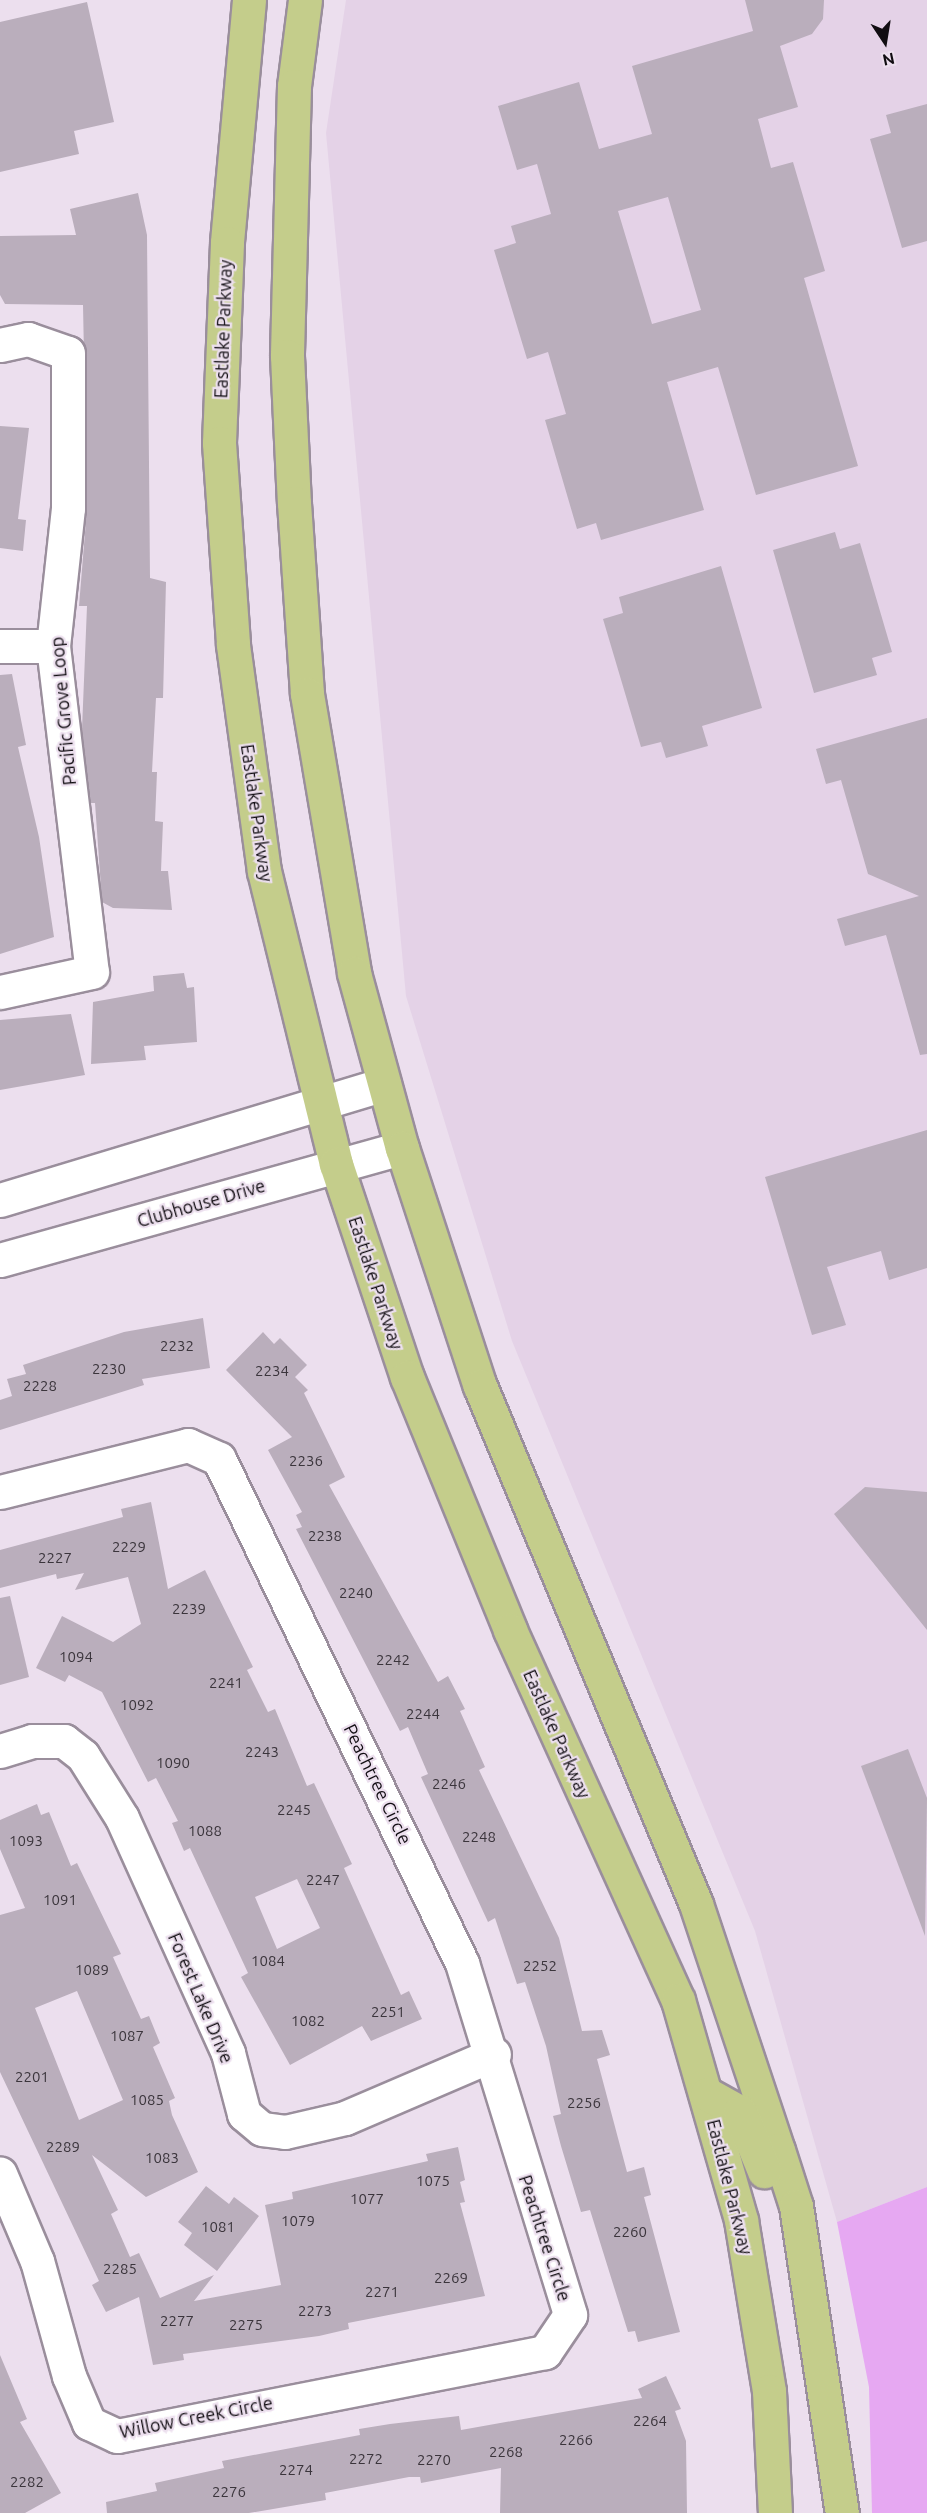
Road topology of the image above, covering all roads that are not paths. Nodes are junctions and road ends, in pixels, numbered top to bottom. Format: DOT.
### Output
graph roads {
  1 [pos="249,0"];
  2 [pos="305,0"];
  3 [pos="0,345"];
  4 [pos="0,646"];
  5 [pos="53,646"];
  6 [pos="0,992"];
  7 [pos="384,1084"];
  8 [pos="319,1102"];
  9 [pos="402,1148"];
  10 [pos="336,1164"];
  11 [pos="0,1200"];
  12 [pos="0,1260"];
  13 [pos="0,1492"];
  14 [pos="0,1751"];
  15 [pos="494,2054"];
  16 [pos="707,2094"];
  17 [pos="0,2174"];
  18 [pos="796,2206"];
  19 [pos="561,2336"];
  20 [pos="775,2513"];
  21 [pos="842,2513"];
  1 -- 8 [label="main road, Eastlake Parkway"];
  2 -- 7 [label="main road"];
  3 -- 5 [label="street, Pacific Grove Loop"];
  4 -- 5 [label="street"];
  5 -- 6 [label="street, Pacific Grove Loop"];
  7 -- 8 [label="street"];
  7 -- 9 [label="main road"];
  8 -- 10 [label="main road, Eastlake Parkway"];
  8 -- 11 [label="street"];
  9 -- 10 [label="street, Clubhouse Drive"];
  9 -- 18 [label="main road"];
  10 -- 12 [label="street, Clubhouse Drive"];
  10 -- 16 [label="main road, Eastlake Parkway"];
  13 -- 15 [label="street, Peachtree Circle"];
  14 -- 15 [label="street, Forest Lake Drive"];
  15 -- 19 [label="street, Peachtree Circle"];
  16 -- 18 [label="main road"];
  16 -- 20 [label="main road, Eastlake Parkway"];
  17 -- 19 [label="street, Willow Creek Circle"];
  18 -- 21 [label="main road"];
}
